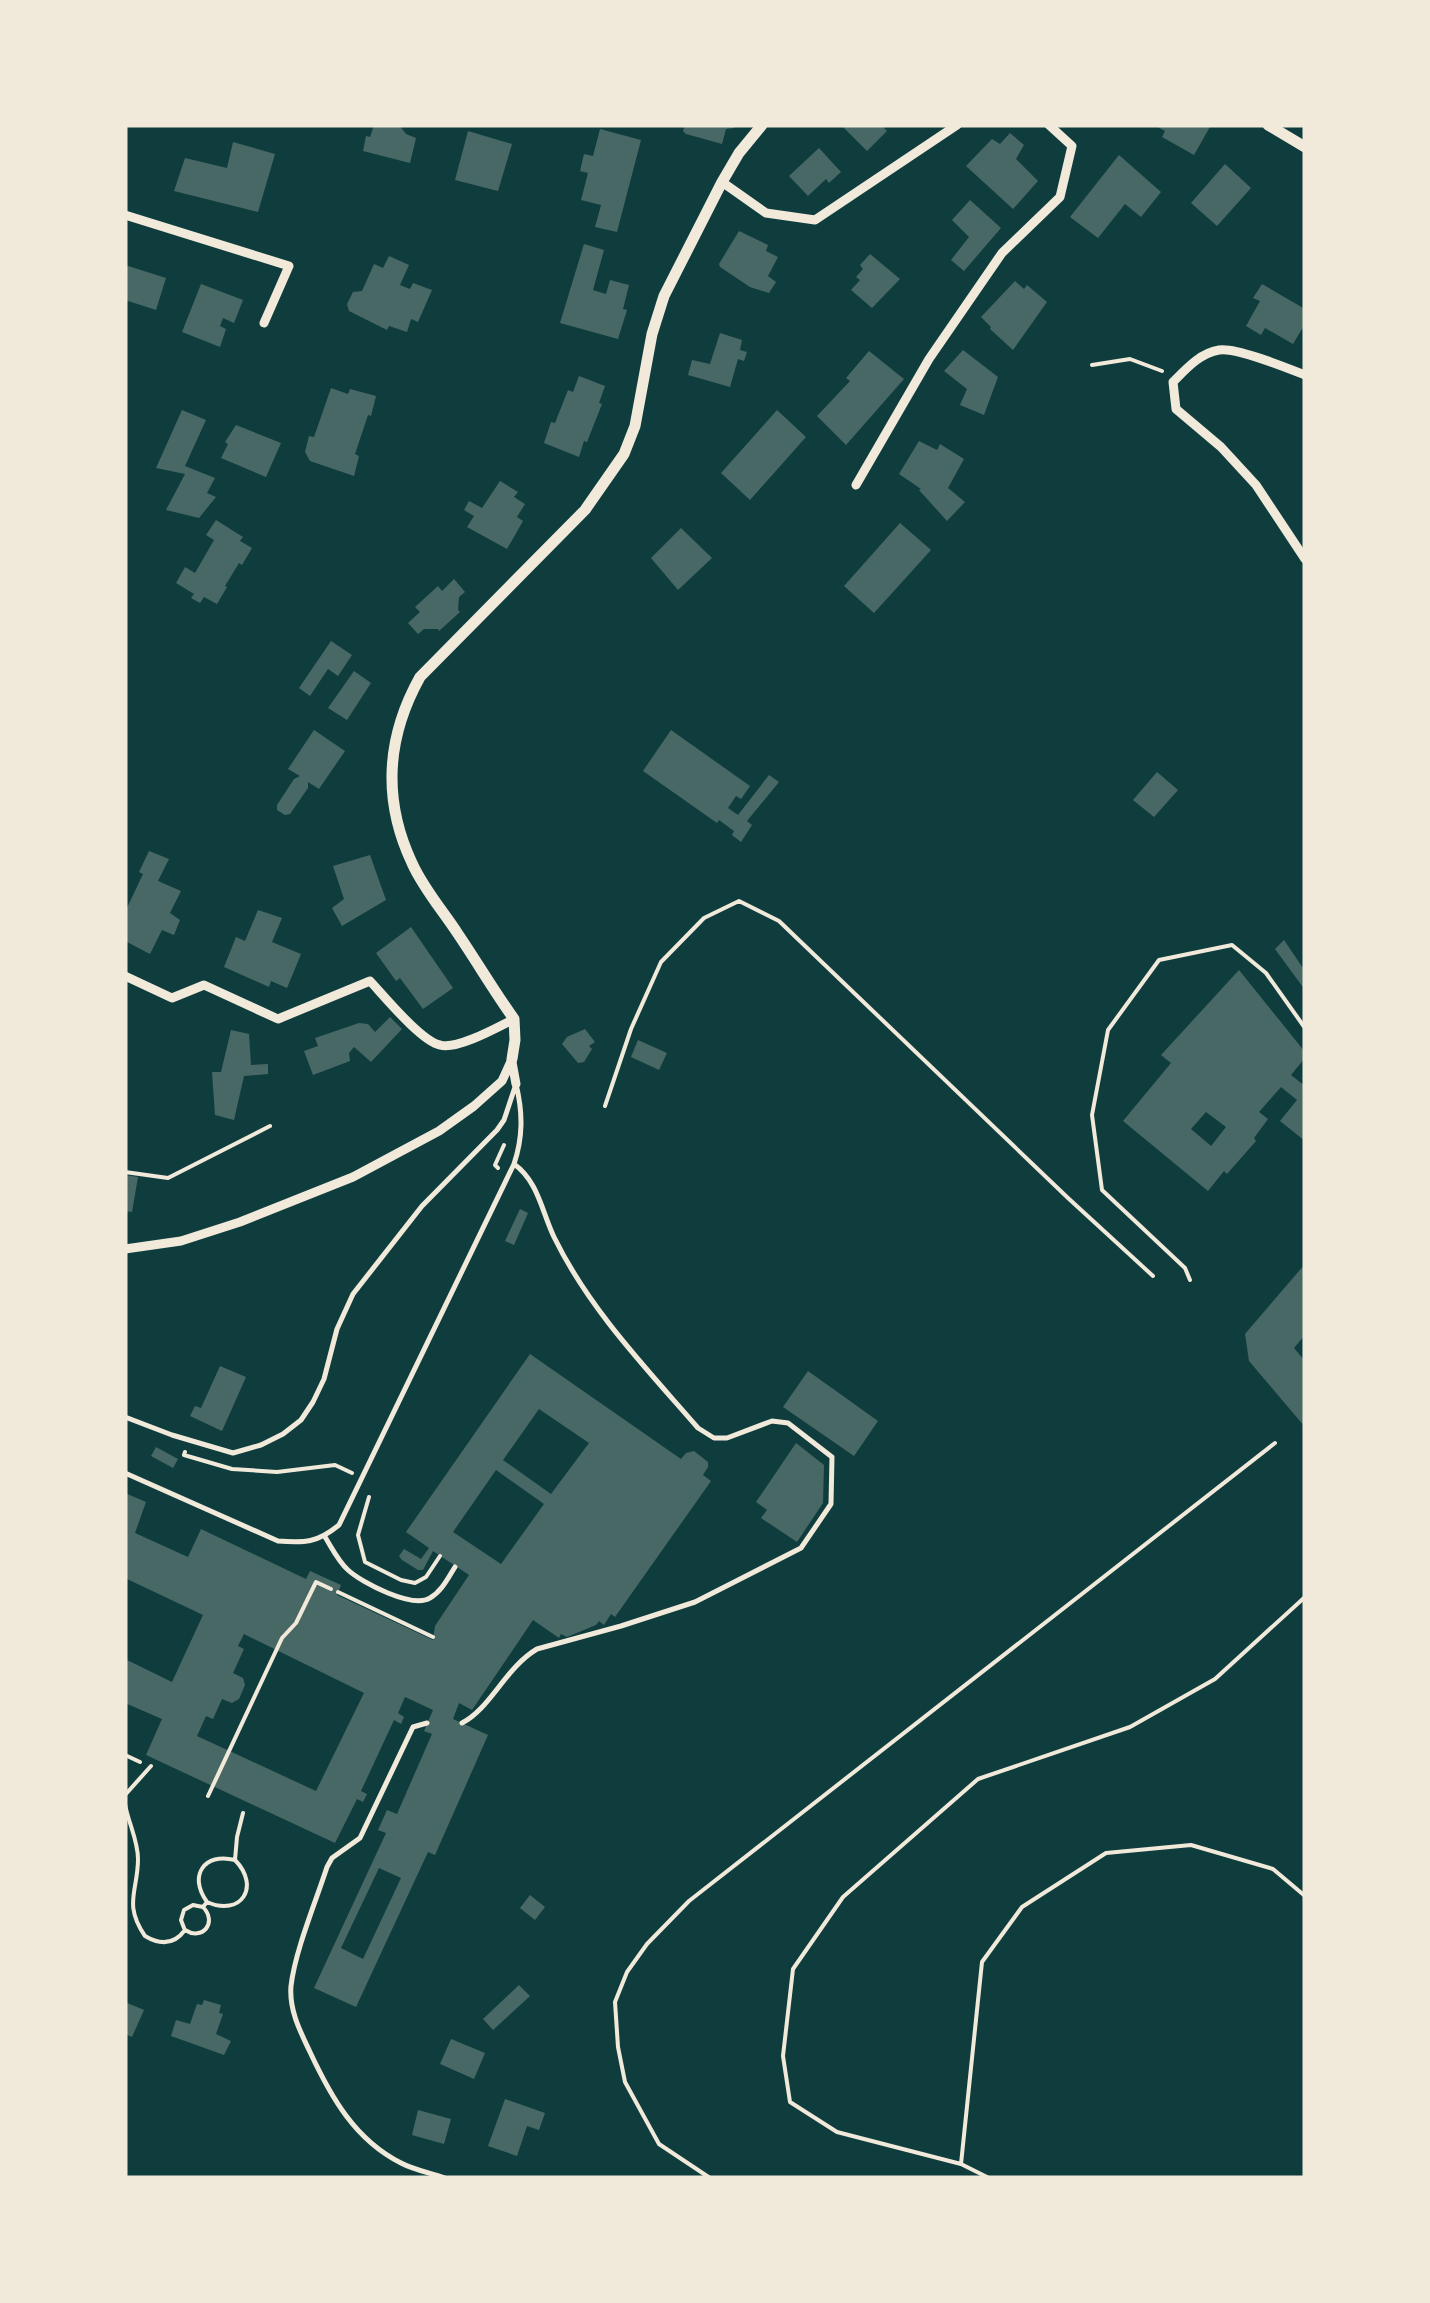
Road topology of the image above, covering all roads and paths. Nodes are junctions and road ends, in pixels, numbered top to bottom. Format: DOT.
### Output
graph roads {
  1 [pos="762,125"];
  2 [pos="957,125"];
  3 [pos="1049,125"];
  4 [pos="1268,125"];
  5 [pos="1305,147"];
  6 [pos="722,182"];
  7 [pos="125,215"];
  8 [pos="264,323"];
  9 [pos="1092,365"];
  10 [pos="1305,375"];
  11 [pos="1172,382"];
  12 [pos="856,485"];
  13 [pos="1305,559"];
  14 [pos="125,976"];
  15 [pos="514,1018"];
  16 [pos="1305,1028"];
  17 [pos="512,1059"];
  18 [pos="516,1084"];
  19 [pos="605,1106"];
  20 [pos="270,1126"];
  21 [pos="496,1130"];
  22 [pos="514,1164"];
  23 [pos="125,1172"];
  24 [pos="507,1179"];
  25 [pos="125,1249"];
  26 [pos="1153,1276"];
  27 [pos="1190,1280"];
  28 [pos="125,1417"];
  29 [pos="1275,1443"];
  30 [pos="186,1450"];
  31 [pos="125,1473"];
  32 [pos="362,1478"];
  33 [pos="325,1537"];
  34 [pos="440,1556"];
  35 [pos="456,1566"];
  36 [pos="331,1589"];
  37 [pos="338,1592"];
  38 [pos="1305,1598"];
  39 [pos="433,1637"];
  40 [pos="428,1723"];
  41 [pos="462,1724"];
  42 [pos="125,1754"];
  43 [pos="140,1762"];
  44 [pos="150,1766"];
  45 [pos="125,1795"];
  46 [pos="208,1796"];
  47 [pos="125,1804"];
  48 [pos="242,1813"];
  49 [pos="236,1860"];
  50 [pos="1305,1896"];
  51 [pos="205,1905"];
  52 [pos="125,1908"];
  53 [pos="133,1909"];
  54 [pos="184,1930"];
  55 [pos="962,2164"];
  56 [pos="445,2178"];
  57 [pos="710,2178"];
  58 [pos="988,2178"];
  1 -- 6 [label="street"];
  2 -- 6 [label="street"];
  3 -- 12 [label="street"];
  4 -- 5 [label="street"];
  6 -- 15 [label="street"];
  7 -- 8 [label="street"];
  9 -- 11 [label="path"];
  10 -- 11 [label="street"];
  11 -- 13 [label="street"];
  14 -- 15 [label="street"];
  15 -- 17 [label="street"];
  16 -- 27 [label="path"];
  17 -- 18 [label="street"];
  17 -- 25 [label="street"];
  18 -- 21 [label="lane"];
  18 -- 22 [label="lane"];
  19 -- 26 [label="path"];
  20 -- 23 [label="path"];
  21 -- 24 [label="path"];
  21 -- 28 [label="lane"];
  22 -- 24 [label="lane"];
  22 -- 41 [label="lane"];
  24 -- 32 [label="lane"];
  29 -- 57 [label="path"];
  30 -- 32 [label="path"];
  31 -- 33 [label="lane"];
  32 -- 33 [label="lane"];
  32 -- 34 [label="path"];
  33 -- 35 [label="lane"];
  36 -- 46 [label="path"];
  37 -- 39 [label="path"];
  38 -- 55 [label="path"];
  40 -- 56 [label="lane"];
  42 -- 43 [label="path"];
  44 -- 45 [label="path"];
  47 -- 53 [label="path"];
  48 -- 49 [label="path"];
  49 -- 51 [label="path"];
  49 -- 51 [label="path"];
  50 -- 55 [label="path"];
  51 -- 54 [label="path"];
  51 -- 54 [label="path"];
  52 -- 53 [label="path"];
  53 -- 54 [label="path"];
  55 -- 58 [label="path"];
}
